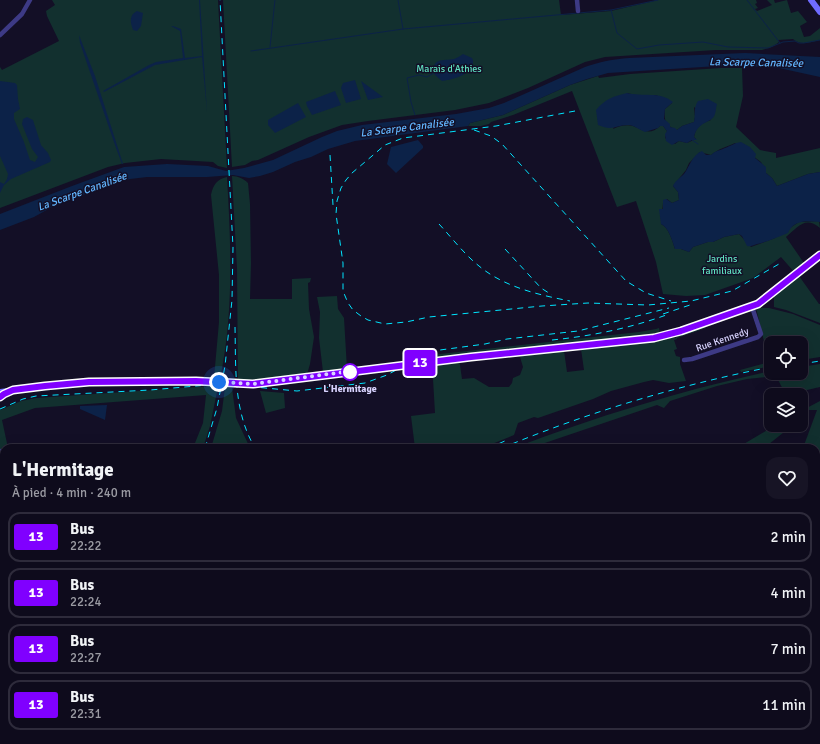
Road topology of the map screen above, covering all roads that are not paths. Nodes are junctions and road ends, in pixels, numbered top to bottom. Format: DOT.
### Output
graph roads {
  1 [pos="30,0"];
  2 [pos="577,0"];
  3 [pos="811,0"];
  4 [pos="578,11"];
  5 [pos="820,12"];
  6 [pos="0,35"];
  7 [pos="820,255"];
  8 [pos="752,307"];
  9 [pos="684,360"];
  10 [pos="0,392"];
  11 [pos="8,392"];
  12 [pos="0,397"];
  1 -- 6 [label="street"];
  2 -- 4 [label="street"];
  3 -- 5 [label="street"];
  7 -- 8 [label="street"];
  8 -- 9 [label="street, Rue Kennedy"];
  8 -- 11 [label="street"];
  10 -- 11 [label="street"];
  11 -- 12 [label="street"];
}
